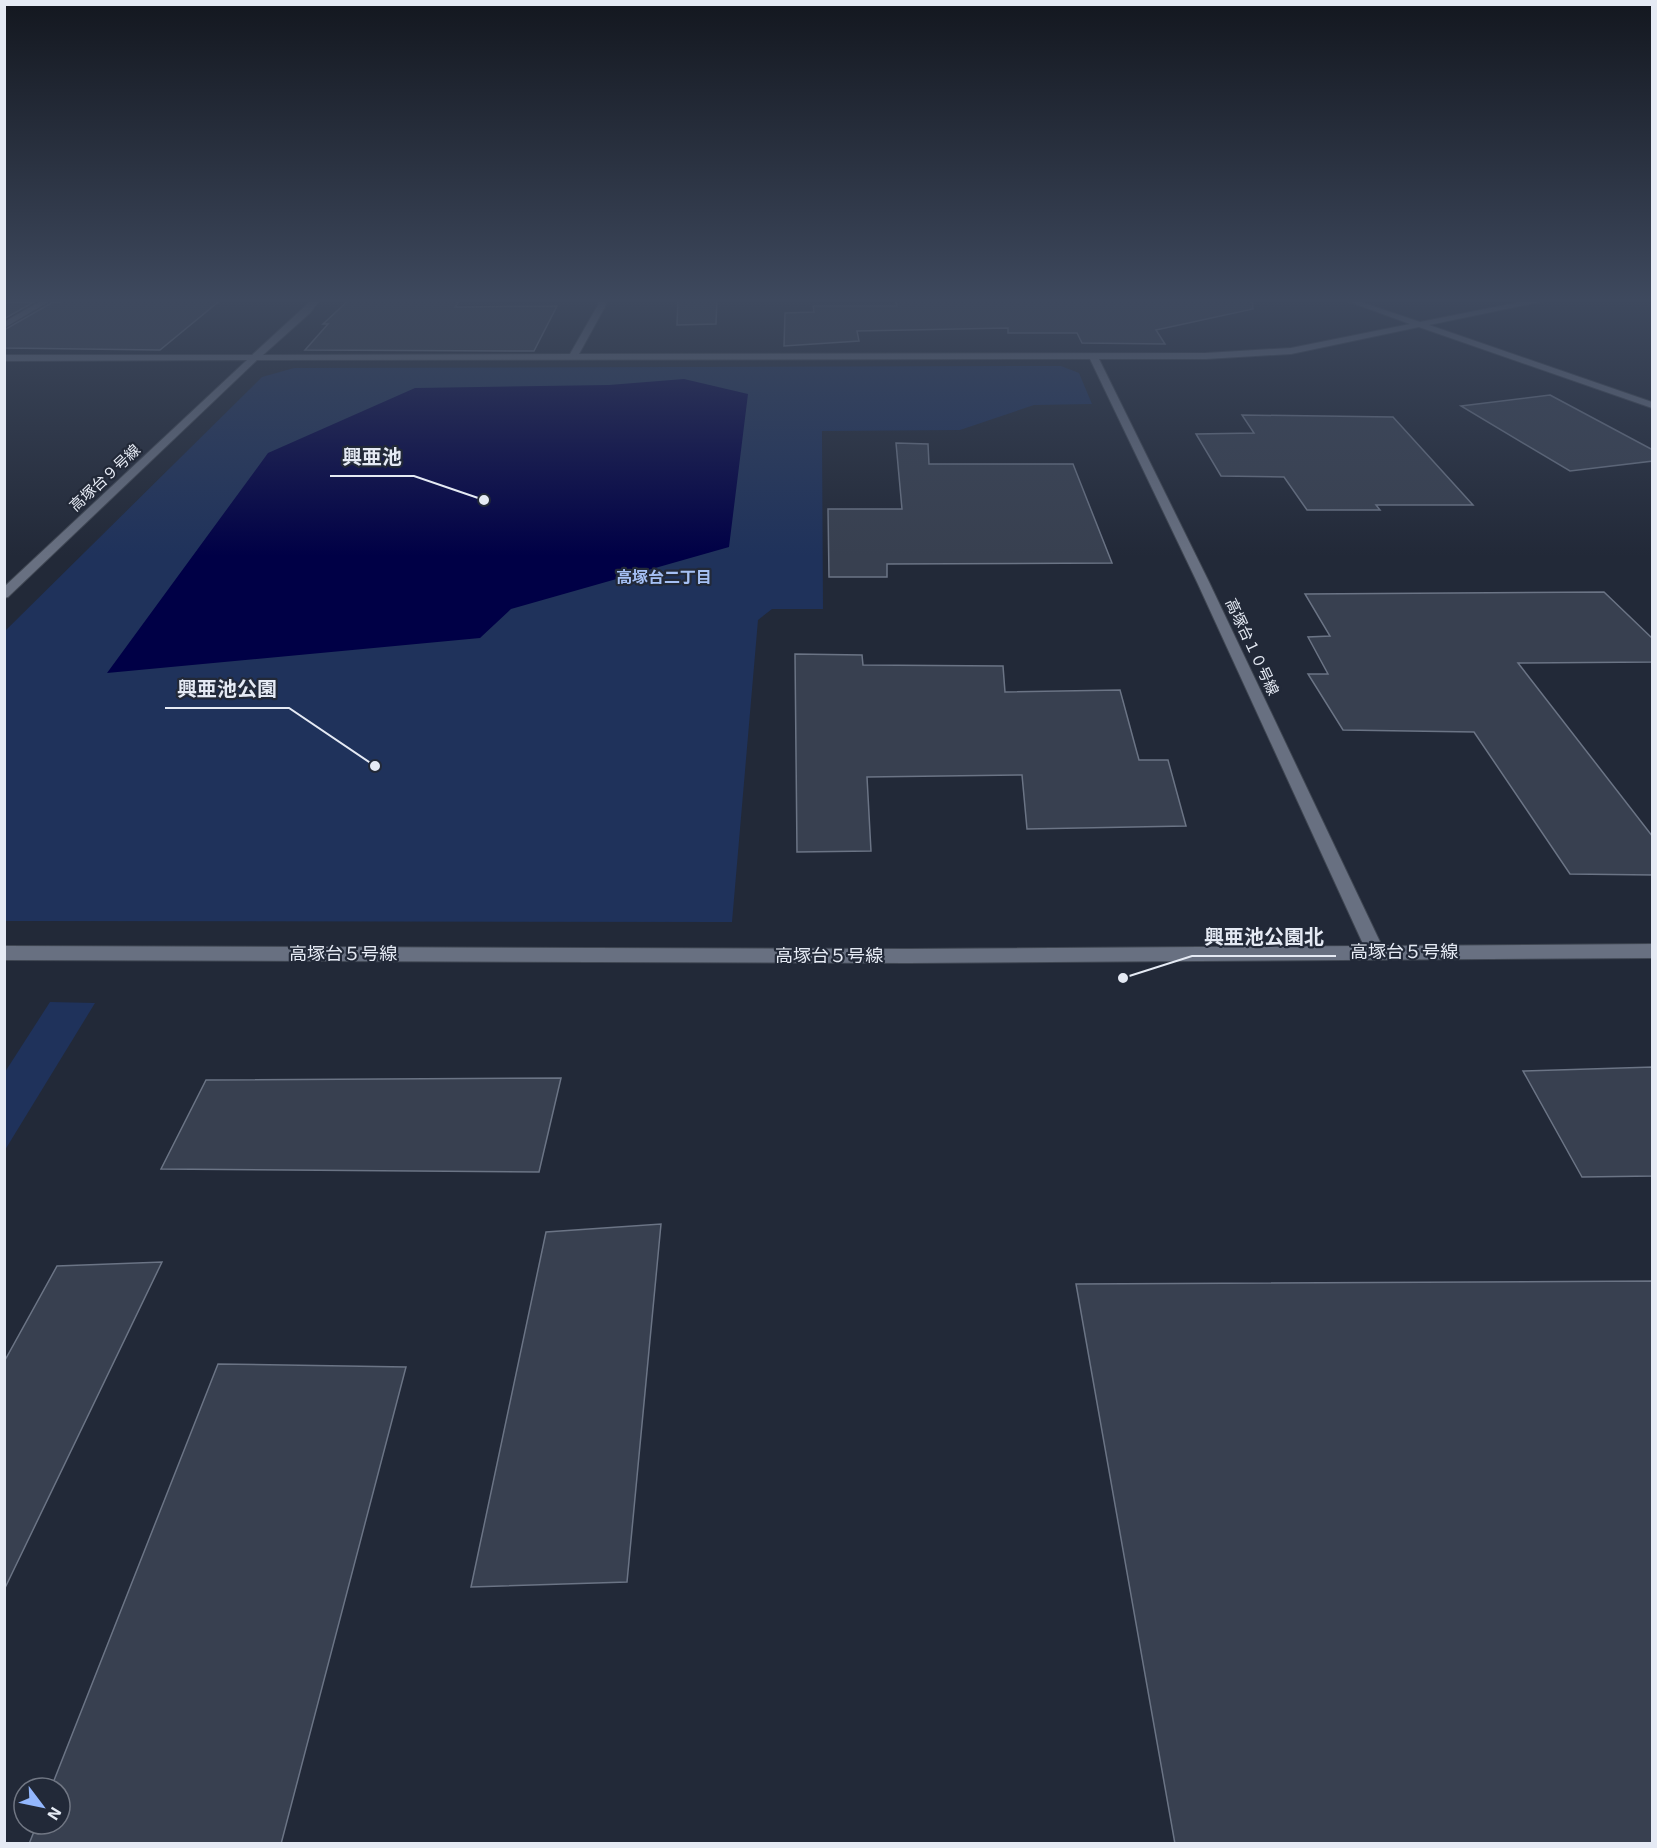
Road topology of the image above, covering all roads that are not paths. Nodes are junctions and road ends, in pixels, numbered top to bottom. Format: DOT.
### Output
graph roads {
  1 [pos="226,384"];
  2 [pos="1107,384"];
  3 [pos="1593,384"];
  4 [pos="1621,384"];
  5 [pos="1653,395"];
  6 [pos="1653,405"];
  7 [pos="4,594"];
  8 [pos="1653,951"];
  9 [pos="1376,952"];
  10 [pos="4,953"];
  1 -- 7 [label="street, 高塚台９号線"];
  2 -- 9 [label="street, 高塚台１０号線"];
  3 -- 6 [label="street"];
  4 -- 5 [label="street"];
  8 -- 9 [label="street, 高塚台５号線"];
  9 -- 10 [label="street, 高塚台５号線"];
}
